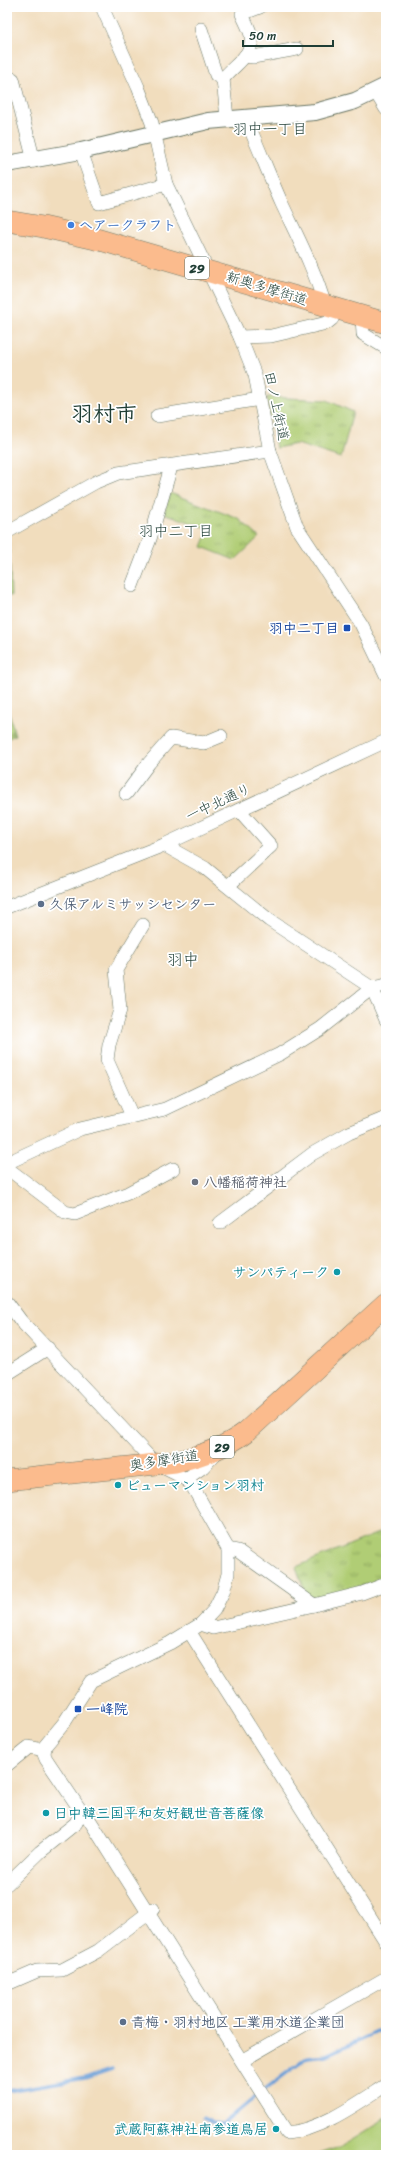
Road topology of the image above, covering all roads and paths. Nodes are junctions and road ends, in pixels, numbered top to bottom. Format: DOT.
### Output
graph roads {
  1 [pos="102,7"];
  2 [pos="260,7"];
  3 [pos="201,29"];
  4 [pos="297,49"];
  5 [pos="245,56"];
  6 [pos="223,79"];
  7 [pos="12,85"];
  8 [pos="381,88"];
  9 [pos="386,109"];
  10 [pos="245,117"];
  11 [pos="227,118"];
  12 [pos="153,134"];
  13 [pos="80,151"];
  14 [pos="34,161"];
  15 [pos="7,164"];
  16 [pos="166,184"];
  17 [pos="7,221"];
  18 [pos="209,271"];
  19 [pos="330,307"];
  20 [pos="362,316"];
  21 [pos="386,323"];
  22 [pos="240,336"];
  23 [pos="386,348"];
  24 [pos="260,399"];
  25 [pos="157,416"];
  26 [pos="270,450"];
  27 [pos="171,467"];
  28 [pos="7,532"];
  29 [pos="132,586"];
  30 [pos="386,676"];
  31 [pos="221,736"];
  32 [pos="386,741"];
  33 [pos="126,794"];
  34 [pos="240,810"];
  35 [pos="164,845"];
  36 [pos="228,886"];
  37 [pos="7,907"];
  38 [pos="143,925"];
  39 [pos="386,985"];
  40 [pos="372,988"];
  41 [pos="386,1020"];
  42 [pos="132,1116"];
  43 [pos="386,1118"];
  44 [pos="7,1163"];
  45 [pos="7,1168"];
  46 [pos="173,1169"];
  47 [pos="220,1222"];
  48 [pos="7,1302"];
  49 [pos="386,1304"];
  50 [pos="48,1348"];
  51 [pos="7,1374"];
  52 [pos="221,1448"];
  53 [pos="156,1464"];
  54 [pos="186,1479"];
  55 [pos="7,1480"];
  56 [pos="228,1549"];
  57 [pos="386,1584"];
  58 [pos="314,1605"];
  59 [pos="201,1624"];
  60 [pos="189,1631"];
  61 [pos="44,1750"];
  62 [pos="7,1766"];
  63 [pos="81,1811"];
  64 [pos="7,1884"];
  65 [pos="151,1912"];
  66 [pos="386,1942"];
  67 [pos="386,1978"];
  68 [pos="7,1984"];
  69 [pos="243,2060"];
  70 [pos="386,2085"];
  1 -- 12 [label="street, 田ノ上街道"];
  2 -- 5 [label="street"];
  3 -- 6 [label="street"];
  4 -- 5 [label="street"];
  5 -- 6 [label="street"];
  6 -- 11 [label="street"];
  7 -- 14 [label="street"];
  8 -- 9 [label="street"];
  8 -- 10 [label="street"];
  10 -- 11 [label="street"];
  10 -- 19 [label="street"];
  11 -- 12 [label="street"];
  12 -- 13 [label="street"];
  12 -- 16 [label="street, 田ノ上街道"];
  13 -- 14 [label="street"];
  13 -- 16 [label="street"];
  14 -- 15 [label="street"];
  16 -- 18 [label="street, 田ノ上街道"];
  17 -- 18 [label="main road, 新奥多摩街道 / 29"];
  18 -- 19 [label="main road, 新奥多摩街道 / 29"];
  18 -- 22 [label="street, 田ノ上街道"];
  19 -- 20 [label="main road, 新奥多摩街道 / 29"];
  19 -- 22 [label="street"];
  20 -- 21 [label="main road, 新奥多摩街道 / 29"];
  20 -- 23 [label="street"];
  22 -- 24 [label="street, 田ノ上街道"];
  24 -- 25 [label="street"];
  24 -- 26 [label="street, 田ノ上街道"];
  26 -- 27 [label="street"];
  26 -- 30 [label="street, 田ノ上街道"];
  27 -- 28 [label="street"];
  27 -- 29 [label="street"];
  31 -- 33 [label="street"];
  32 -- 34 [label="street, 一中北通り"];
  34 -- 35 [label="street, 一中北通り"];
  34 -- 36 [label="street"];
  35 -- 36 [label="street"];
  35 -- 37 [label="street, 一中北通り"];
  36 -- 40 [label="street"];
  38 -- 42 [label="street"];
  39 -- 40 [label="street"];
  40 -- 41 [label="street"];
  40 -- 42 [label="street"];
  42 -- 44 [label="street"];
  43 -- 47 [label="street"];
  45 -- 46 [label="street"];
  48 -- 50 [label="street"];
  49 -- 52 [label="main road, 奥多摩街道 / 29"];
  50 -- 51 [label="street"];
  50 -- 53 [label="street"];
  52 -- 53 [label="main road, 奥多摩街道 / 29"];
  52 -- 54 [label="street"];
  53 -- 54 [label="street"];
  53 -- 55 [label="main road, 奥多摩街道 / 29"];
  54 -- 56 [label="street"];
  56 -- 58 [label="street"];
  56 -- 59 [label="street"];
  57 -- 58 [label="street"];
  58 -- 59 [label="street"];
  59 -- 60 [label="street"];
  60 -- 61 [label="street"];
  60 -- 66 [label="street"];
  61 -- 62 [label="street"];
  61 -- 63 [label="street"];
  63 -- 64 [label="street"];
  63 -- 65 [label="street"];
  65 -- 68 [label="street"];
  65 -- 69 [label="street"];
  67 -- 69 [label="street"];
  69 -- 70 [label="street"];
}
